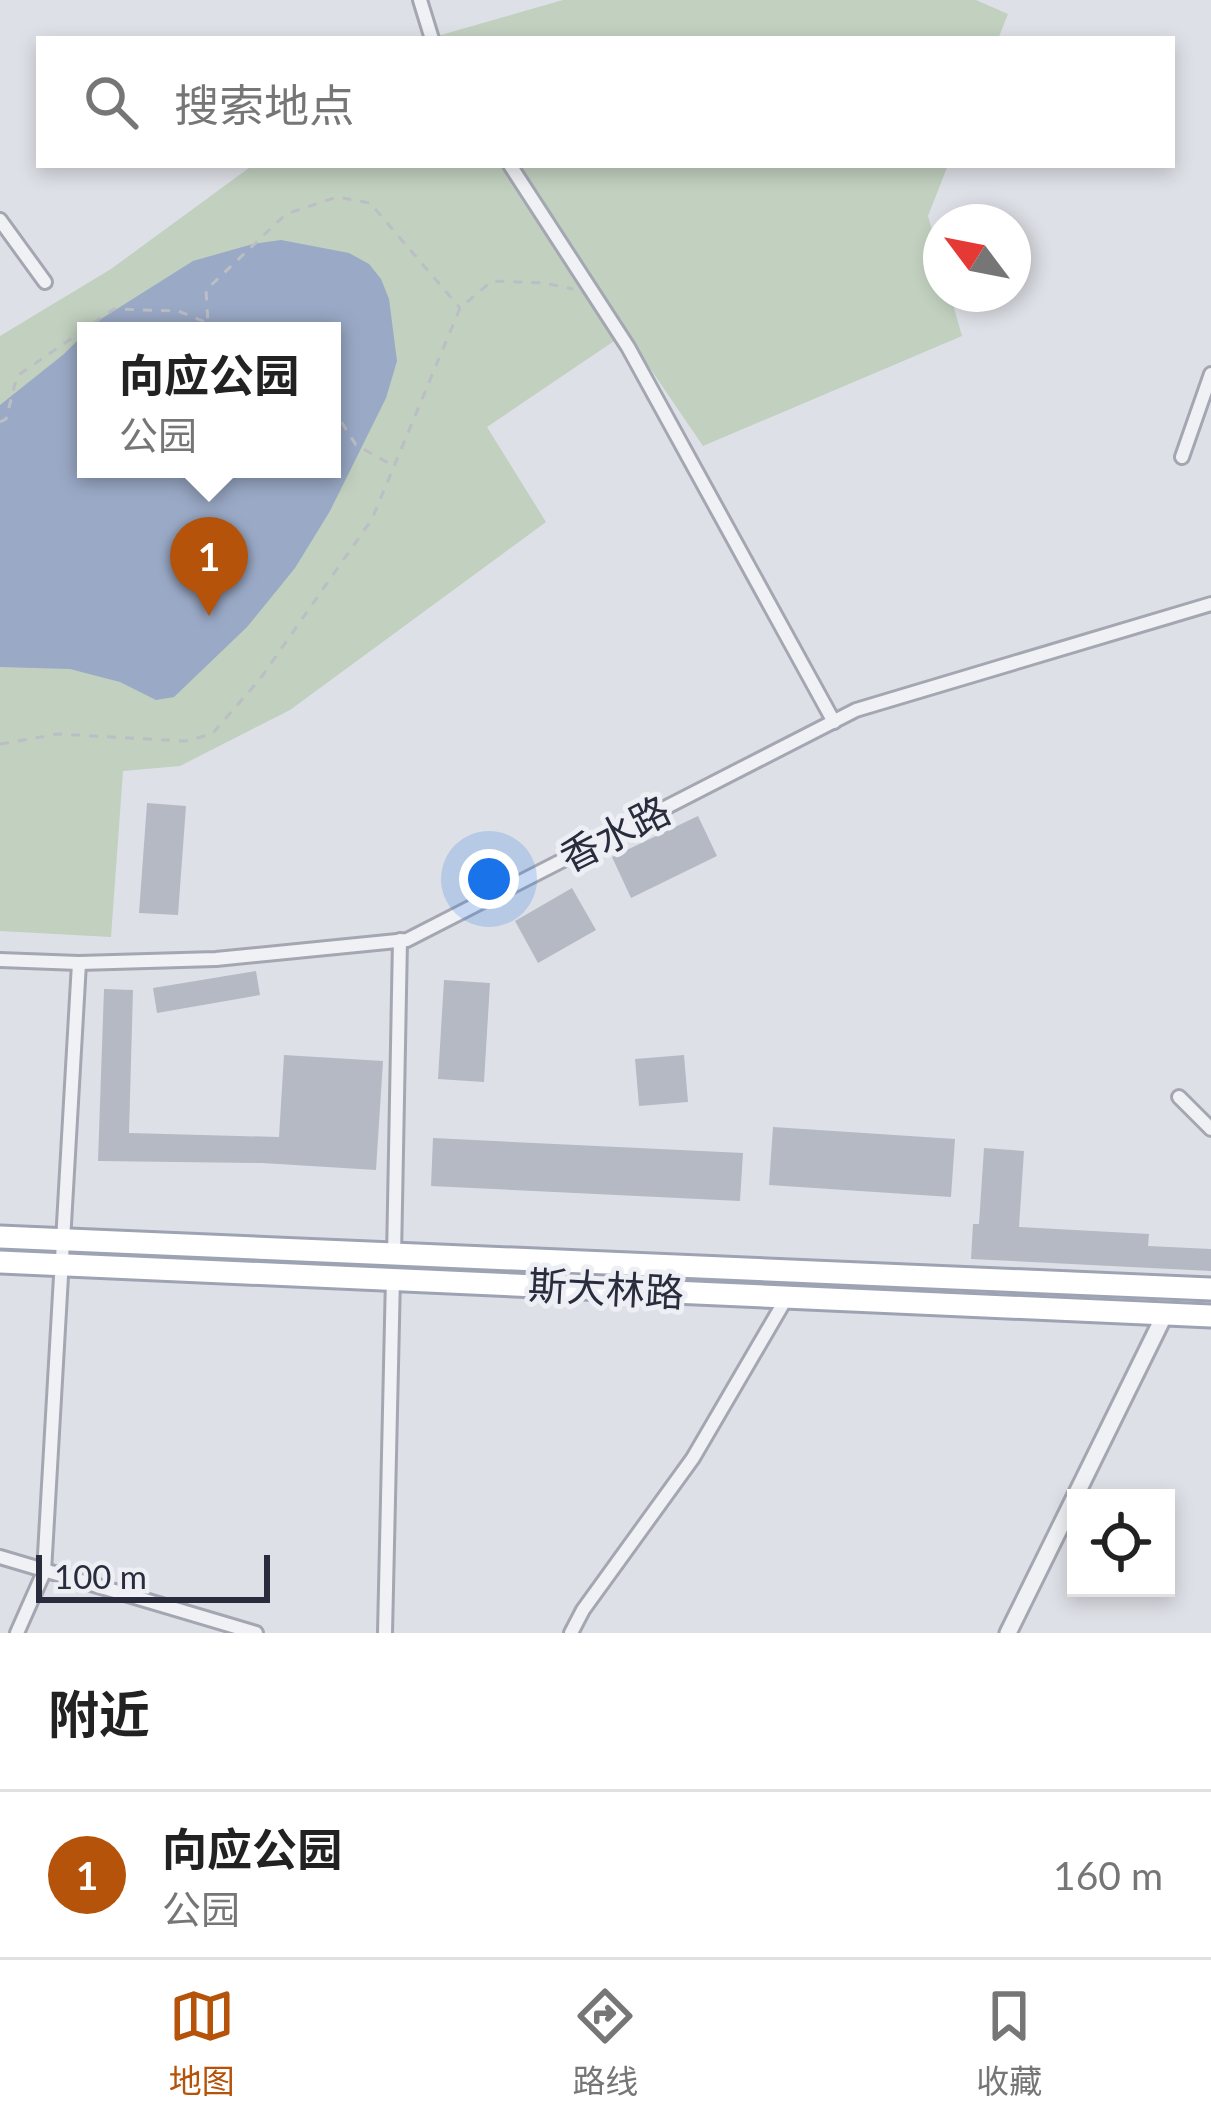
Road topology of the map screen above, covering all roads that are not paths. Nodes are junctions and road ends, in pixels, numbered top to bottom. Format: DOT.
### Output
graph roads {
  1 [pos="420,0"];
  2 [pos="430,36"];
  3 [pos="512,168"];
  4 [pos="0,220"];
  5 [pos="45,281"];
  6 [pos="1211,374"];
  7 [pos="1182,457"];
  8 [pos="1210,605"];
  9 [pos="834,722"];
  10 [pos="400,940"];
  11 [pos="0,960"];
  12 [pos="79,963"];
  13 [pos="1179,1097"];
  14 [pos="1211,1129"];
  15 [pos="0,1237"];
  16 [pos="62,1240"];
  17 [pos="394,1253"];
  18 [pos="0,1262"];
  19 [pos="61,1265"];
  20 [pos="393,1279"];
  21 [pos="1211,1289"];
  22 [pos="787,1297"];
  23 [pos="1165,1314"];
  24 [pos="1211,1316"];
  25 [pos="0,1557"];
  26 [pos="44,1572"];
  27 [pos="17,1633"];
  28 [pos="256,1633"];
  29 [pos="385,1633"];
  30 [pos="571,1633"];
  31 [pos="1008,1633"];
  1 -- 2 [label="street"];
  3 -- 9 [label="street"];
  4 -- 5 [label="street"];
  6 -- 7 [label="street"];
  8 -- 9 [label="street, 香水路"];
  9 -- 10 [label="street, 香水路"];
  10 -- 12 [label="street, 香水路"];
  10 -- 17 [label="street"];
  11 -- 12 [label="street, 香水路"];
  12 -- 16 [label="street"];
  13 -- 14 [label="street"];
  15 -- 16 [label="main road, 斯大林路"];
  16 -- 17 [label="main road, 斯大林路"];
  16 -- 19 [label="street"];
  17 -- 20 [label="street"];
  17 -- 21 [label="main road, 斯大林路"];
  18 -- 19 [label="main road, 斯大林路"];
  19 -- 20 [label="main road, 斯大林路"];
  19 -- 26 [label="street"];
  20 -- 22 [label="main road, 斯大林路"];
  20 -- 29 [label="street"];
  22 -- 23 [label="main road, 斯大林路"];
  22 -- 30 [label="street"];
  23 -- 24 [label="main road, 斯大林路"];
  23 -- 31 [label="street"];
  25 -- 26 [label="street"];
  26 -- 27 [label="street"];
  26 -- 28 [label="street"];
}
